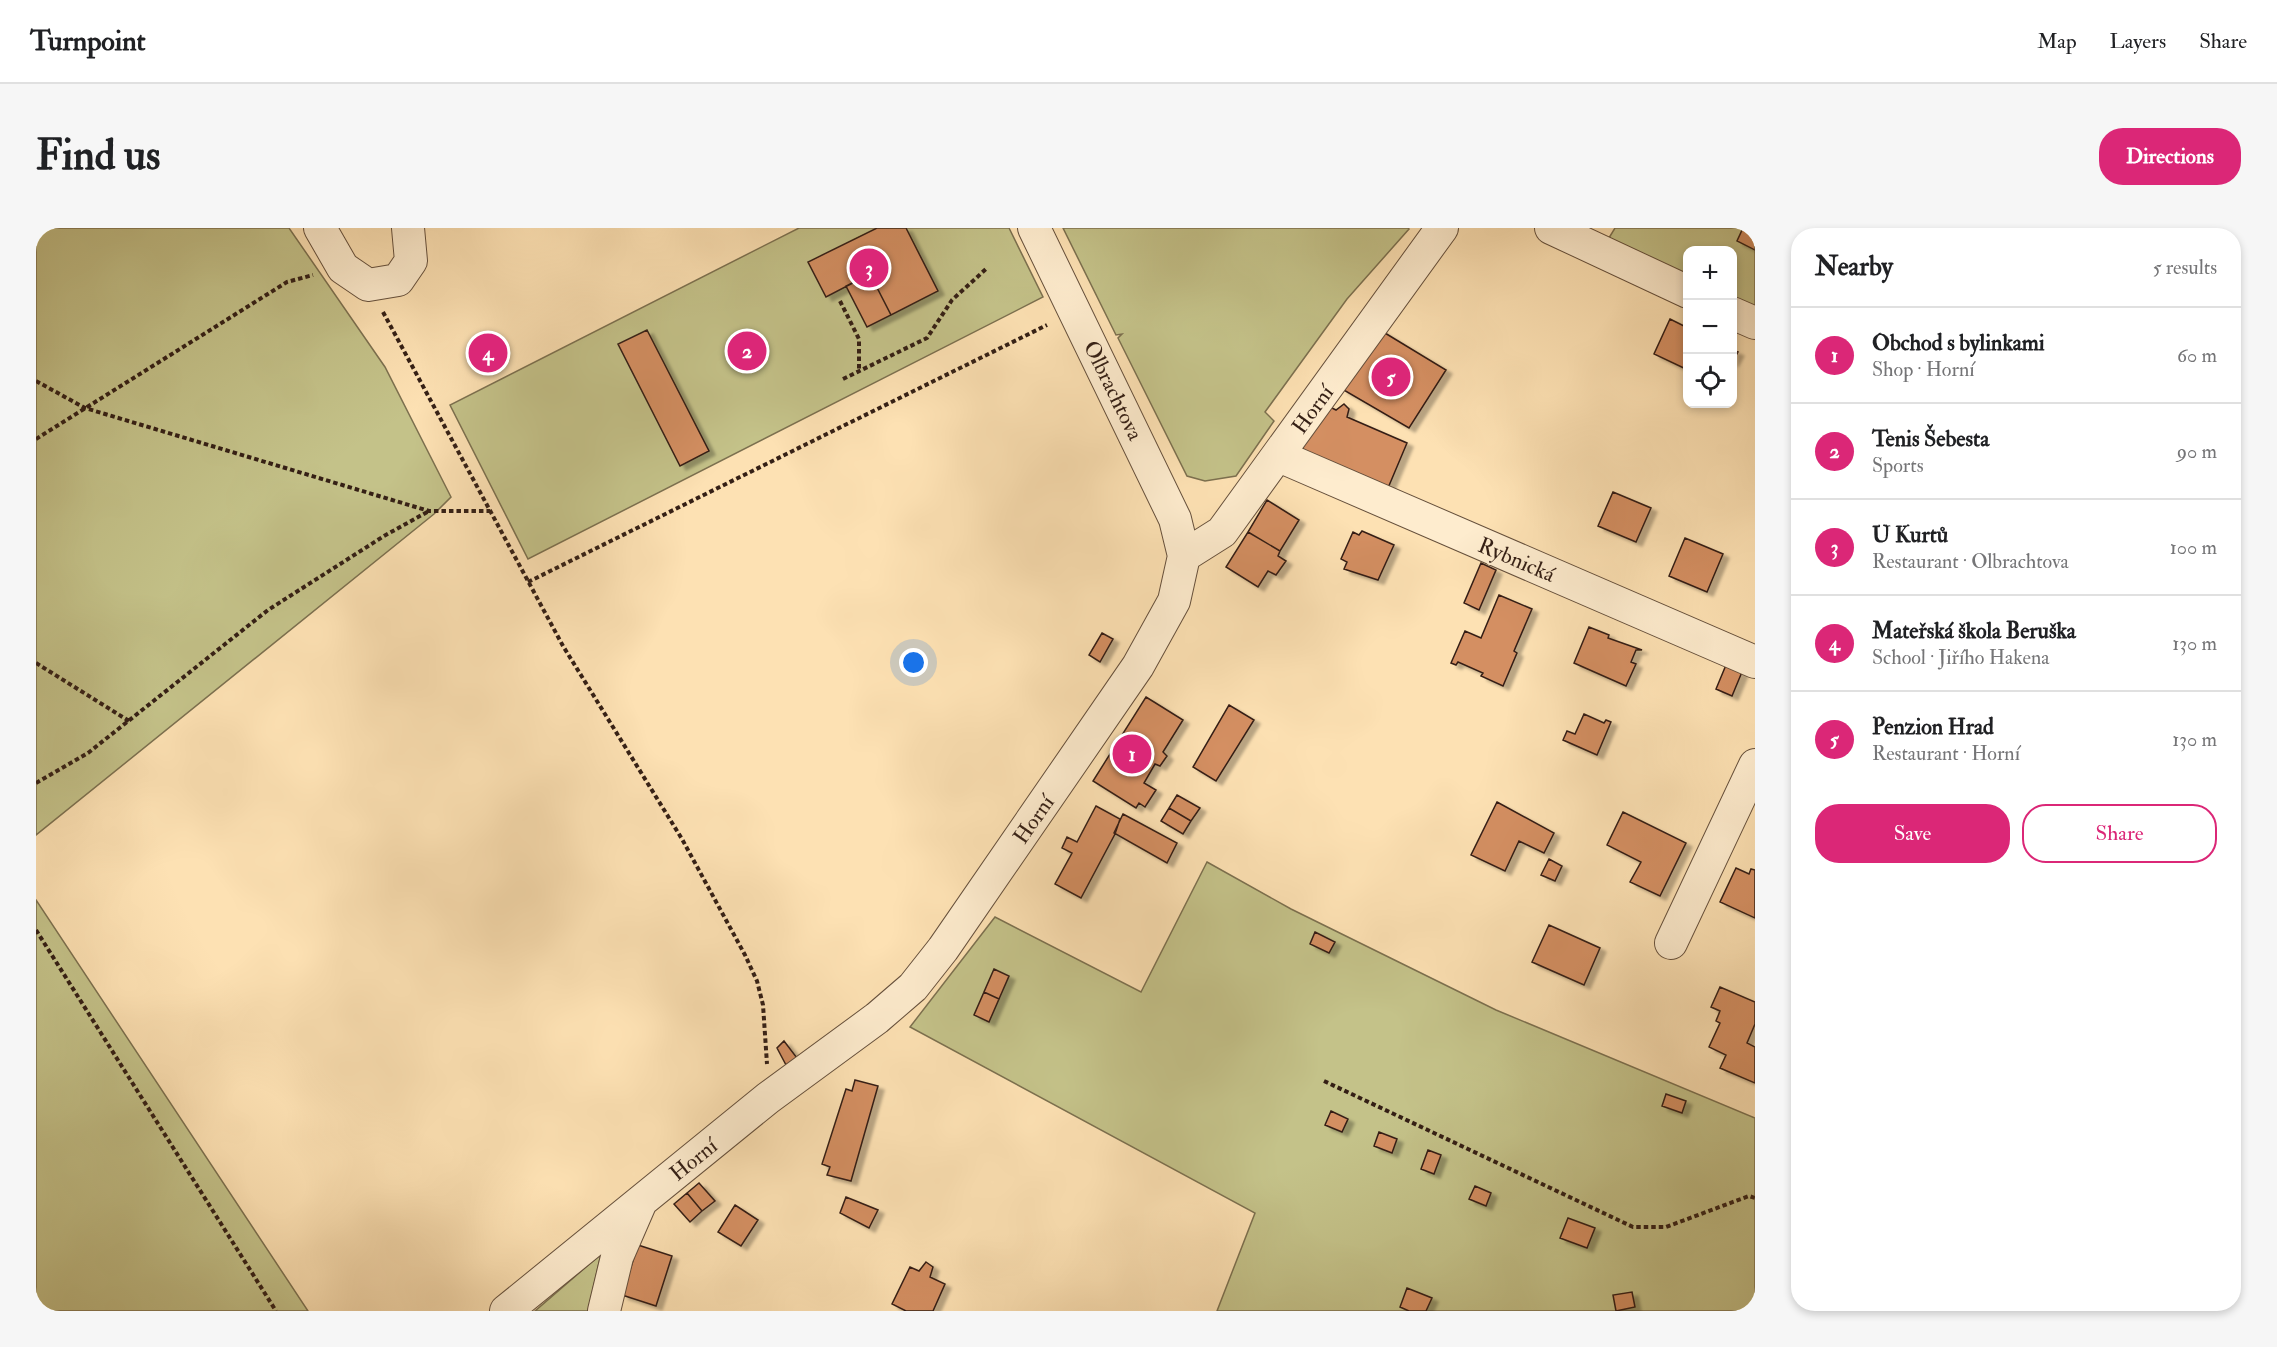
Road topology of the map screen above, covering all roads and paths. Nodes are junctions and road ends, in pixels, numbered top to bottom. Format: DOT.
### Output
graph roads {
  1 [pos="320,228"];
  2 [pos="408,228"];
  3 [pos="1034,228"];
  4 [pos="1442,228"];
  5 [pos="1551,228"];
  6 [pos="986,269"];
  7 [pos="355,276"];
  8 [pos="1683,290"];
  9 [pos="840,301"];
  10 [pos="1737,315"];
  11 [pos="1755,323"];
  12 [pos="1048,324"];
  13 [pos="859,372"];
  14 [pos="843,379"];
  15 [pos="36,381"];
  16 [pos="85,408"];
  17 [pos="36,439"];
  18 [pos="1279,456"];
  19 [pos="429,511"];
  20 [pos="490,511"];
  21 [pos="1184,556"];
  22 [pos="528,582"];
  23 [pos="1755,662"];
  24 [pos="36,663"];
  25 [pos="129,721"];
  26 [pos="1755,765"];
  27 [pos="36,782"];
  28 [pos="36,930"];
  29 [pos="1671,943"];
  30 [pos="1324,1081"];
  31 [pos="768,1098"];
  32 [pos="1755,1198"];
  33 [pos="642,1200"];
  34 [pos="276,1311"];
  35 [pos="506,1311"];
  36 [pos="604,1311"];
  1 -- 7 [label="street"];
  2 -- 7 [label="street"];
  3 -- 21 [label="street, Olbrachtova"];
  4 -- 18 [label="street, Horní"];
  5 -- 8 [label="street"];
  6 -- 13 [label="path"];
  7 -- 16 [label="path"];
  7 -- 20 [label="path"];
  9 -- 13 [label="path"];
  10 -- 11 [label="street"];
  12 -- 22 [label="path"];
  13 -- 14 [label="path"];
  15 -- 16 [label="path"];
  16 -- 17 [label="path"];
  16 -- 19 [label="path"];
  18 -- 21 [label="street, Horní"];
  18 -- 23 [label="street, Rybnická"];
  19 -- 20 [label="path"];
  19 -- 25 [label="path"];
  20 -- 22 [label="path"];
  21 -- 31 [label="street, Horní"];
  22 -- 31 [label="path"];
  24 -- 25 [label="path"];
  25 -- 27 [label="path"];
  26 -- 29 [label="street"];
  28 -- 34 [label="path"];
  30 -- 32 [label="path"];
  31 -- 33 [label="street, Horní"];
  33 -- 35 [label="street, Horní"];
  33 -- 36 [label="street"];
}
